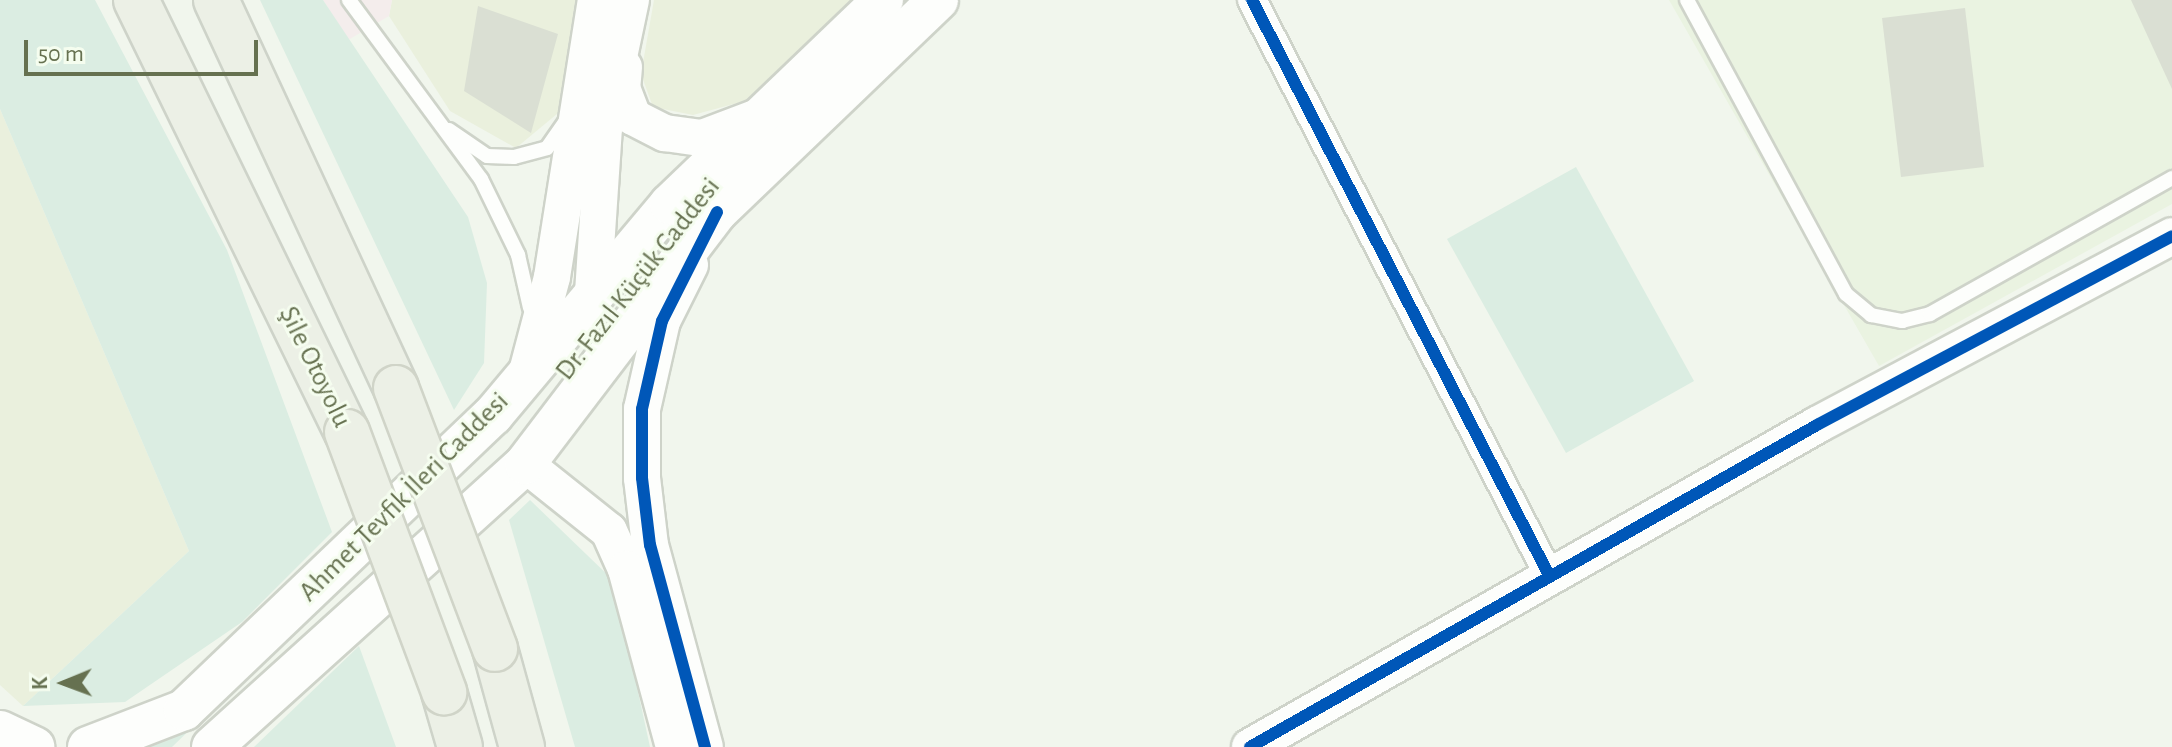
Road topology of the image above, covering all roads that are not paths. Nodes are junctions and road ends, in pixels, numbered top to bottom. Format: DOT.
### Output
graph roads {
  1 [pos="136,0"];
  2 [pos="216,0"];
  3 [pos="349,0"];
  4 [pos="596,0"];
  5 [pos="631,0"];
  6 [pos="883,0"];
  7 [pos="938,0"];
  8 [pos="1252,0"];
  9 [pos="1687,0"];
  10 [pos="578,101"];
  11 [pos="773,110"];
  12 [pos="438,123"];
  13 [pos="2172,178"];
  14 [pos="717,212"];
  15 [pos="2172,236"];
  16 [pos="593,293"];
  17 [pos="528,368"];
  18 [pos="525,464"];
  19 [pos="1550,577"];
  20 [pos="444,692"];
  21 [pos="0,731"];
  22 [pos="34,747"];
  23 [pos="88,747"];
  24 [pos="212,747"];
  25 [pos="453,747"];
  26 [pos="460,747"];
  27 [pos="522,747"];
  28 [pos="674,747"];
  29 [pos="705,747"];
  30 [pos="1250,747"];
  1 -- 20 [label="highway, Şile Otoyolu, bridge"];
  2 -- 27 [label="highway, bridge"];
  3 -- 12 [label="lane"];
  4 -- 10 [label="street, Ahmet Tevfik İleri Caddesi"];
  5 -- 11 [label="street"];
  5 -- 16 [label="street"];
  6 -- 11 [label="main road, Dr. Fazıl Küçük Caddesi"];
  7 -- 14 [label="main road, Dr. Fazıl Küçük Caddesi"];
  8 -- 19 [label="street"];
  9 -- 13 [label="lane"];
  10 -- 12 [label="lane"];
  10 -- 17 [label="street, Ahmet Tevfik İleri Caddesi"];
  11 -- 16 [label="main road, Dr. Fazıl Küçük Caddesi"];
  12 -- 17 [label="lane"];
  14 -- 18 [label="main road, Dr. Fazıl Küçük Caddesi"];
  14 -- 29 [label="street"];
  15 -- 19 [label="street"];
  16 -- 17 [label="main road, Dr. Fazıl Küçük Caddesi"];
  16 -- 18 [label="main road"];
  17 -- 23 [label="main road, Ahmet Tevfik İleri Caddesi"];
  18 -- 24 [label="main road, Ahmet Tevfik İleri Caddesi"];
  18 -- 28 [label="street"];
  19 -- 30 [label="street"];
  20 -- 25 [label="highway"];
  20 -- 26 [label="highway, Şile Otoyolu"];
  21 -- 22 [label="main road"];
}
